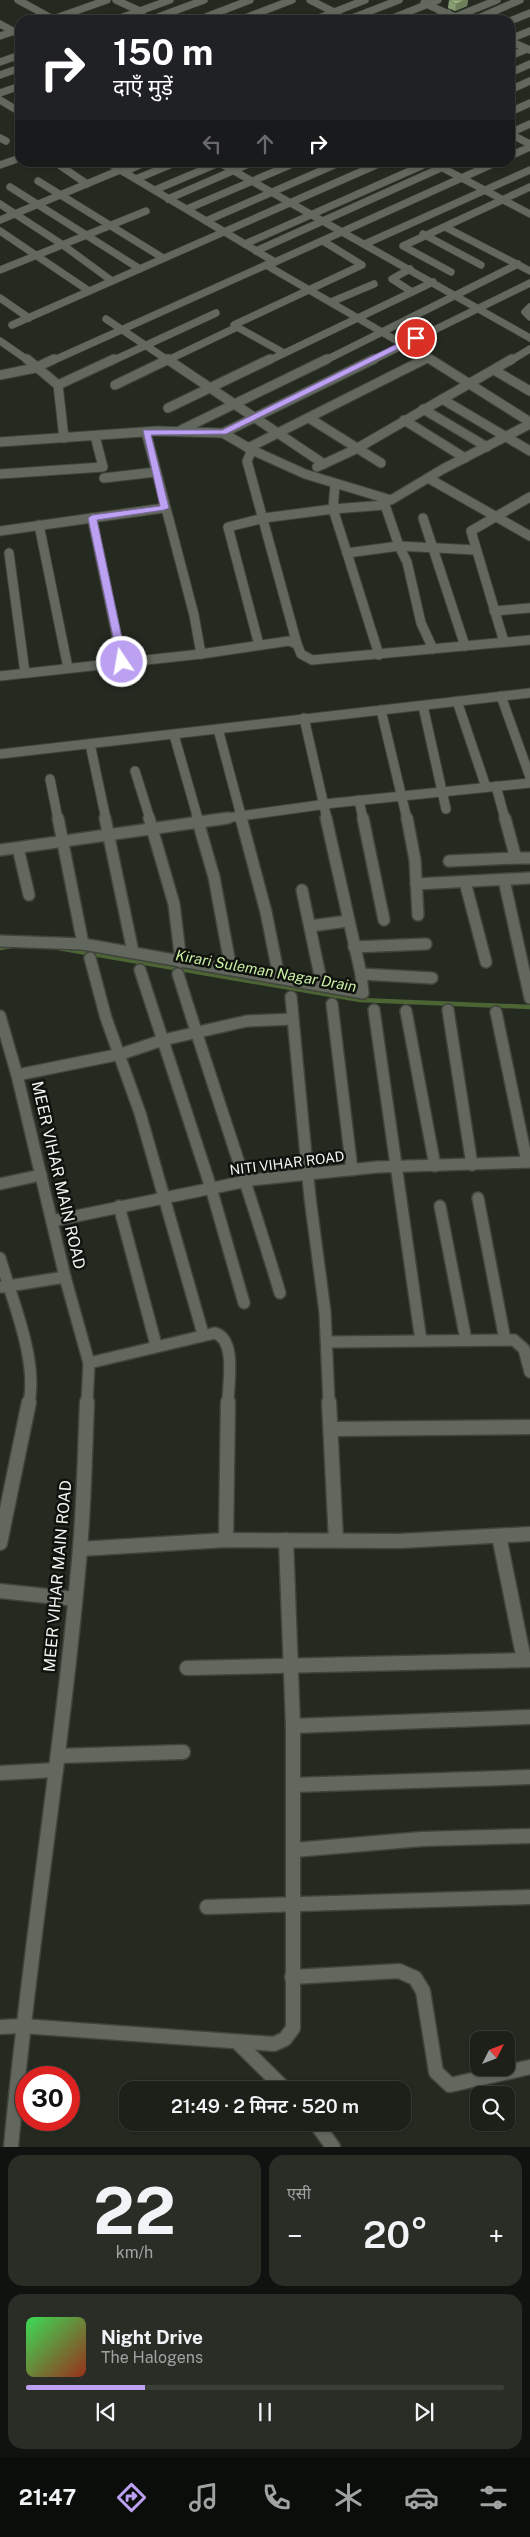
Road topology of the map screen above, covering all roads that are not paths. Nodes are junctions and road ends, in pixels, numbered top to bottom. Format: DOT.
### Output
graph roads {
  1 [pos="21,0"];
  2 [pos="107,0"];
  3 [pos="116,0"];
  4 [pos="170,0"];
  5 [pos="204,0"];
  6 [pos="250,0"];
  7 [pos="292,0"];
  8 [pos="310,0"];
  9 [pos="365,0"];
  10 [pos="399,0"];
  11 [pos="418,0"];
  12 [pos="438,0"];
  13 [pos="497,0"];
  14 [pos="520,0"];
  15 [pos="427,4"];
  16 [pos="139,11"];
  17 [pos="334,12"];
  18 [pos="448,13"];
  19 [pos="530,13"];
  20 [pos="42,15"];
  21 [pos="60,15"];
  22 [pos="129,15"];
  23 [pos="145,15"];
  24 [pos="166,15"];
  25 [pos="211,15"];
  26 [pos="253,15"];
  27 [pos="326,15"];
  28 [pos="339,15"];
  29 [pos="361,15"];
  30 [pos="400,15"];
  31 [pos="443,15"];
  32 [pos="452,15"];
  33 [pos="460,15"];
  34 [pos="486,15"];
  35 [pos="515,19"];
  36 [pos="0,24"];
  37 [pos="15,31"];
  38 [pos="530,31"];
  39 [pos="15,33"];
  40 [pos="0,36"];
  41 [pos="515,38"];
  42 [pos="515,42"];
  43 [pos="529,49"];
  44 [pos="515,54"];
  45 [pos="15,57"];
  46 [pos="0,62"];
  47 [pos="530,64"];
  48 [pos="15,70"];
  49 [pos="515,71"];
  50 [pos="0,75"];
  51 [pos="530,81"];
  52 [pos="15,88"];
  53 [pos="515,88"];
  54 [pos="0,93"];
  55 [pos="0,100"];
  56 [pos="530,103"];
  57 [pos="15,109"];
  58 [pos="515,110"];
  59 [pos="530,124"];
  60 [pos="515,133"];
  61 [pos="515,137"];
  62 [pos="530,144"];
  63 [pos="530,148"];
  64 [pos="515,154"];
  65 [pos="15,160"];
  66 [pos="0,165"];
  67 [pos="59,167"];
  68 [pos="115,167"];
  69 [pos="133,167"];
  70 [pos="165,167"];
  71 [pos="209,167"];
  72 [pos="226,167"];
  73 [pos="242,167"];
  74 [pos="286,167"];
  75 [pos="329,167"];
  76 [pos="372,167"];
  77 [pos="421,167"];
  78 [pos="486,167"];
  79 [pos="443,168"];
  80 [pos="530,170"];
  81 [pos="122,171"];
  82 [pos="233,171"];
  83 [pos="463,178"];
  84 [pos="136,179"];
  85 [pos="38,181"];
  86 [pos="252,182"];
  87 [pos="87,184"];
  88 [pos="10,187"];
  89 [pos="530,188"];
  90 [pos="154,190"];
  91 [pos="486,190"];
  92 [pos="271,193"];
  93 [pos="62,194"];
  94 [pos="168,198"];
  95 [pos="504,200"];
  96 [pos="530,202"];
  97 [pos="289,203"];
  98 [pos="0,204"];
  99 [pos="40,204"];
  100 [pos="518,207"];
  101 [pos="187,210"];
  102 [pos="146,211"];
  103 [pos="15,214"];
  104 [pos="530,214"];
  105 [pos="312,215"];
  106 [pos="0,220"];
  107 [pos="206,221"];
  108 [pos="324,222"];
  109 [pos="111,225"];
  110 [pos="406,226"];
  111 [pos="446,227"];
  112 [pos="0,231"];
  113 [pos="224,231"];
  114 [pos="344,232"];
  115 [pos="87,235"];
  116 [pos="426,236"];
  117 [pos="323,241"];
  118 [pos="245,244"];
  119 [pos="365,244"];
  120 [pos="63,245"];
  121 [pos="256,251"];
  122 [pos="34,256"];
  123 [pos="164,258"];
  124 [pos="275,262"];
  125 [pos="481,264"];
  126 [pos="518,264"];
  127 [pos="266,265"];
  128 [pos="140,269"];
  129 [pos="0,270"];
  130 [pos="410,270"];
  131 [pos="530,271"];
  132 [pos="451,272"];
  133 [pos="112,281"];
  134 [pos="433,282"];
  135 [pos="530,283"];
  136 [pos="374,284"];
  137 [pos="309,290"];
  138 [pos="88,291"];
  139 [pos="412,292"];
  140 [pos="458,296"];
  141 [pos="0,298"];
  142 [pos="331,302"];
  143 [pos="480,308"];
  144 [pos="530,308"];
  145 [pos="216,313"];
  146 [pos="530,317"];
  147 [pos="29,318"];
  148 [pos="358,318"];
  149 [pos="106,319"];
  150 [pos="12,325"];
  151 [pos="237,328"];
  152 [pos="123,330"];
  153 [pos="382,331"];
  154 [pos="530,338"];
  155 [pos="0,341"];
  156 [pos="404,344"];
  157 [pos="144,346"];
  158 [pos="284,353"];
  159 [pos="528,354"];
  160 [pos="428,358"];
  161 [pos="166,360"];
  162 [pos="36,368"];
  163 [pos="494,370"];
  164 [pos="0,375"];
  165 [pos="468,384"];
  166 [pos="58,385"];
  167 [pos="114,385"];
  168 [pos="210,388"];
  169 [pos="530,391"];
  170 [pos="442,399"];
  171 [pos="233,404"];
  172 [pos="168,408"];
  173 [pos="423,409"];
  174 [pos="256,418"];
  175 [pos="309,418"];
  176 [pos="404,420"];
  177 [pos="530,423"];
  178 [pos="179,431"];
  179 [pos="146,432"];
  180 [pos="223,433"];
  181 [pos="276,433"];
  182 [pos="95,436"];
  183 [pos="505,437"];
  184 [pos="64,438"];
  185 [pos="0,442"];
  186 [pos="487,447"];
  187 [pos="250,449"];
  188 [pos="356,449"];
  189 [pos="530,451"];
  190 [pos="465,458"];
  191 [pos="381,463"];
  192 [pos="324,464"];
  193 [pos="156,472"];
  194 [pos="0,474"];
  195 [pos="305,474"];
  196 [pos="104,478"];
  197 [pos="428,478"];
  198 [pos="335,484"];
  199 [pos="530,498"];
  200 [pos="384,502"];
  201 [pos="164,508"];
  202 [pos="333,509"];
  203 [pos="494,516"];
  204 [pos="92,518"];
  205 [pos="264,518"];
  206 [pos="423,518"];
  207 [pos="38,526"];
  208 [pos="0,531"];
  209 [pos="530,536"];
  210 [pos="399,546"];
  211 [pos="433,548"];
  212 [pos="476,550"];
  213 [pos="9,553"];
  214 [pos="347,553"];
  215 [pos="530,608"];
  216 [pos="494,611"];
  217 [pos="530,640"];
  218 [pos="504,642"];
  219 [pos="297,644"];
  220 [pos="259,645"];
  221 [pos="465,646"];
  222 [pos="434,649"];
  223 [pos="201,654"];
  224 [pos="379,655"];
  225 [pos="122,662"];
  226 [pos="68,668"];
  227 [pos="25,673"];
  228 [pos="0,676"];
  229 [pos="530,692"];
  230 [pos="501,696"];
  231 [pos="457,702"];
  232 [pos="423,706"];
  233 [pos="381,710"];
  234 [pos="304,718"];
  235 [pos="218,729"];
  236 [pos="174,735"];
  237 [pos="90,744"];
  238 [pos="526,753"];
  239 [pos="0,754"];
  240 [pos="135,772"];
  241 [pos="530,777"];
  242 [pos="50,780"];
  243 [pos="530,783"];
  244 [pos="491,787"];
  245 [pos="444,792"];
  246 [pos="403,796"];
  247 [pos="359,800"];
  248 [pos="324,804"];
  249 [pos="446,809"];
  250 [pos="241,815"];
  251 [pos="198,821"];
  252 [pos="152,827"];
  253 [pos="109,834"];
  254 [pos="63,841"];
  255 [pos="18,848"];
  256 [pos="0,850"];
  257 [pos="518,858"];
  258 [pos="530,858"];
  259 [pos="449,861"];
  260 [pos="530,878"];
  261 [pos="504,880"];
  262 [pos="465,882"];
  263 [pos="416,884"];
  264 [pos="302,890"];
  265 [pos="29,895"];
  266 [pos="418,915"];
  267 [pos="384,920"];
  268 [pos="348,921"];
  269 [pos="310,926"];
  270 [pos="0,941"];
  271 [pos="83,944"];
  272 [pos="426,944"];
  273 [pos="354,947"];
  274 [pos="134,952"];
  275 [pos="90,958"];
  276 [pos="181,962"];
  277 [pos="486,962"];
  278 [pos="231,969"];
  279 [pos="140,970"];
  280 [pos="178,974"];
  281 [pos="361,974"];
  282 [pos="279,976"];
  283 [pos="432,978"];
  284 [pos="322,985"];
  285 [pos="291,998"];
  286 [pos="530,998"];
  287 [pos="332,1004"];
  288 [pos="374,1010"];
  289 [pos="448,1010"];
  290 [pos="406,1011"];
  291 [pos="496,1012"];
  292 [pos="0,1016"];
  293 [pos="292,1019"];
  294 [pos="196,1033"];
  295 [pos="163,1040"];
  296 [pos="121,1054"];
  297 [pos="17,1075"];
  298 [pos="528,1162"];
  299 [pos="472,1165"];
  300 [pos="436,1166"];
  301 [pos="396,1167"];
  302 [pos="352,1170"];
  303 [pos="308,1174"];
  304 [pos="41,1175"];
  305 [pos="247,1181"];
  306 [pos="0,1184"];
  307 [pos="211,1188"];
  308 [pos="162,1198"];
  309 [pos="478,1198"];
  310 [pos="119,1206"];
  311 [pos="440,1206"];
  312 [pos="52,1221"];
  313 [pos="0,1258"];
  314 [pos="65,1277"];
  315 [pos="4,1286"];
  316 [pos="280,1293"];
  317 [pos="244,1303"];
  318 [pos="203,1334"];
  319 [pos="466,1340"];
  320 [pos="505,1340"];
  321 [pos="421,1341"];
  322 [pos="328,1342"];
  323 [pos="156,1345"];
  324 [pos="89,1363"];
  325 [pos="530,1372"];
  326 [pos="530,1427"];
  327 [pos="332,1429"];
  328 [pos="530,1534"];
  329 [pos="499,1536"];
  330 [pos="226,1540"];
  331 [pos="286,1540"];
  332 [pos="336,1540"];
  333 [pos="0,1544"];
  334 [pos="80,1549"];
  335 [pos="0,1592"];
  336 [pos="75,1599"];
  337 [pos="527,1660"];
  338 [pos="292,1667"];
  339 [pos="187,1668"];
  340 [pos="530,1718"];
  341 [pos="293,1726"];
  342 [pos="183,1752"];
  343 [pos="57,1763"];
  344 [pos="0,1773"];
  345 [pos="530,1777"];
  346 [pos="294,1784"];
  347 [pos="530,1836"];
  348 [pos="294,1850"];
  349 [pos="530,1897"];
  350 [pos="294,1904"];
  351 [pos="207,1907"];
  352 [pos="292,1976"];
  353 [pos="22,2026"];
  354 [pos="0,2028"];
  355 [pos="237,2042"];
  356 [pos="530,2067"];
  357 [pos="277,2081"];
  358 [pos="321,2131"];
  359 [pos="11,2147"];
  360 [pos="333,2147"];
  1 -- 20 [label="street"];
  2 -- 21 [label="street"];
  3 -- 16 [label="street"];
  4 -- 16 [label="street"];
  5 -- 24 [label="street"];
  6 -- 25 [label="street"];
  7 -- 26 [label="street"];
  8 -- 17 [label="street"];
  9 -- 17 [label="street"];
  10 -- 29 [label="street"];
  11 -- 15 [label="street"];
  12 -- 15 [label="street"];
  13 -- 33 [label="street"];
  14 -- 34 [label="street"];
  15 -- 18 [label="street"];
  15 -- 30 [label="street"];
  16 -- 22 [label="street"];
  16 -- 23 [label="street"];
  17 -- 27 [label="street"];
  17 -- 28 [label="street"];
  18 -- 31 [label="street"];
  18 -- 32 [label="street"];
  19 -- 35 [label="street"];
  36 -- 37 [label="street"];
  38 -- 41 [label="street"];
  39 -- 40 [label="street"];
  42 -- 43 [label="street"];
  43 -- 44 [label="street"];
  45 -- 46 [label="street"];
  47 -- 49 [label="street"];
  48 -- 50 [label="street"];
  51 -- 53 [label="street"];
  52 -- 54 [label="street"];
  55 -- 57 [label="street"];
  56 -- 58 [label="street"];
  59 -- 60 [label="street"];
  61 -- 62 [label="street"];
  63 -- 64 [label="street"];
  65 -- 66 [label="street"];
  67 -- 87 [label="street"];
  68 -- 81 [label="street"];
  69 -- 81 [label="street"];
  70 -- 84 [label="street"];
  71 -- 90 [label="street"];
  72 -- 82 [label="street"];
  73 -- 82 [label="street"];
  74 -- 86 [label="street"];
  75 -- 92 [label="street"];
  76 -- 97 [label="street"];
  77 -- 105 [label="street"];
  78 -- 83 [label="street"];
  79 -- 83 [label="street"];
  79 -- 108 [label="street"];
  80 -- 91 [label="street"];
  81 -- 84 [label="street"];
  81 -- 87 [label="street"];
  82 -- 86 [label="street"];
  82 -- 94 [label="street"];
  83 -- 91 [label="street"];
  83 -- 114 [label="street"];
  84 -- 90 [label="street"];
  85 -- 93 [label="street"];
  86 -- 92 [label="street"];
  86 -- 101 [label="street"];
  87 -- 93 [label="street"];
  88 -- 99 [label="street"];
  89 -- 95 [label="street"];
  90 -- 94 [label="street"];
  91 -- 95 [label="street"];
  91 -- 110 [label="street"];
  92 -- 97 [label="street"];
  92 -- 107 [label="street"];
  93 -- 99 [label="street"];
  93 -- 109 [label="street"];
  94 -- 101 [label="street"];
  95 -- 100 [label="street"];
  95 -- 111 [label="street"];
  96 -- 100 [label="street"];
  97 -- 105 [label="street"];
  97 -- 113 [label="street"];
  98 -- 103 [label="street"];
  99 -- 103 [label="street"];
  99 -- 115 [label="street"];
  100 -- 104 [label="street"];
  101 -- 107 [label="street"];
  102 -- 109 [label="street"];
  103 -- 106 [label="street"];
  103 -- 120 [label="street"];
  105 -- 108 [label="street"];
  105 -- 118 [label="street"];
  107 -- 113 [label="street"];
  108 -- 114 [label="street"];
  108 -- 121 [label="street"];
  109 -- 115 [label="street"];
  109 -- 123 [label="street"];
  110 -- 116 [label="street"];
  110 -- 119 [label="street"];
  111 -- 116 [label="street"];
  111 -- 126 [label="street"];
  112 -- 122 [label="street"];
  113 -- 118 [label="street"];
  113 -- 123 [label="street"];
  114 -- 117 [label="street"];
  114 -- 119 [label="street"];
  115 -- 120 [label="street"];
  115 -- 128 [label="street"];
  116 -- 125 [label="street"];
  116 -- 132 [label="street"];
  117 -- 124 [label="street"];
  117 -- 137 [label="street"];
  118 -- 121 [label="street"];
  119 -- 130 [label="street"];
  120 -- 122 [label="street"];
  120 -- 133 [label="street"];
  121 -- 124 [label="street"];
  122 -- 129 [label="street"];
  122 -- 138 [label="street"];
  123 -- 128 [label="street"];
  124 -- 127 [label="street"];
  126 -- 131 [label="street"];
  126 -- 140 [label="street"];
  127 -- 137 [label="street"];
  127 -- 152 [label="street"];
  128 -- 133 [label="street"];
  130 -- 134 [label="street"];
  130 -- 139 [label="street"];
  133 -- 138 [label="street"];
  134 -- 139 [label="street"];
  134 -- 140 [label="street"];
  135 -- 143 [label="street"];
  136 -- 142 [label="street"];
  137 -- 142 [label="street"];
  137 -- 151 [label="street"];
  138 -- 147 [label="street"];
  139 -- 148 [label="street"];
  140 -- 143 [label="street"];
  140 -- 153 [label="street"];
  141 -- 147 [label="street"];
  142 -- 148 [label="street"];
  143 -- 154 [label="street"];
  143 -- 156 [label="street"];
  144 -- 146 [label="street"];
  145 -- 157 [label="street"];
  147 -- 150 [label="street"];
  148 -- 153 [label="street"];
  148 -- 158 [label="street"];
  149 -- 152 [label="street"];
  151 -- 158 [label="street"];
  151 -- 161 [label="street"];
  152 -- 157 [label="street"];
  152 -- 162 [label="street"];
  153 -- 156 [label="street"];
  153 -- 171 [label="street"];
  155 -- 162 [label="street"];
  156 -- 160 [label="street"];
  156 -- 174 [label="street"];
  157 -- 161 [label="street"];
  157 -- 166 [label="street"];
  158 -- 168 [label="street"];
  159 -- 163 [label="street"];
  160 -- 165 [label="street"];
  160 -- 175 [label="street"];
  161 -- 167 [label="street"];
  161 -- 168 [label="street"];
  162 -- 164 [label="street"];
  162 -- 166 [label="street"];
  163 -- 165 [label="street"];
  163 -- 169 [label="street"];
  165 -- 170 [label="street"];
  165 -- 177 [label="street"];
  166 -- 184 [label="street"];
  168 -- 171 [label="street"];
  168 -- 172 [label="street"];
  170 -- 173 [label="street"];
  170 -- 183 [label="street"];
  171 -- 174 [label="street"];
  171 -- 178 [label="street"];
  173 -- 176 [label="street"];
  173 -- 186 [label="street"];
  174 -- 180 [label="street"];
  174 -- 181 [label="street"];
  175 -- 181 [label="street"];
  175 -- 188 [label="street"];
  176 -- 188 [label="street"];
  176 -- 190 [label="street"];
  177 -- 183 [label="street"];
  178 -- 179 [label="street"];
  178 -- 180 [label="street"];
  179 -- 182 [label="street"];
  179 -- 193 [label="street"];
  180 -- 187 [label="street"];
  181 -- 187 [label="street"];
  181 -- 192 [label="street"];
  182 -- 184 [label="street"];
  182 -- 194 [label="street"];
  183 -- 186 [label="street"];
  183 -- 189 [label="street"];
  184 -- 185 [label="street"];
  186 -- 190 [label="street"];
  187 -- 195 [label="street"];
  187 -- 205 [label="street"];
  188 -- 191 [label="street"];
  188 -- 192 [label="street"];
  190 -- 197 [label="street"];
  192 -- 195 [label="street"];
  193 -- 196 [label="street"];
  193 -- 201 [label="street"];
  195 -- 198 [label="street"];
  197 -- 200 [label="street"];
  197 -- 203 [label="street"];
  198 -- 200 [label="street"];
  198 -- 202 [label="street"];
  199 -- 203 [label="street"];
  200 -- 202 [label="street"];
  200 -- 210 [label="street"];
  201 -- 204 [label="street"];
  201 -- 223 [label="street"];
  202 -- 205 [label="street"];
  202 -- 214 [label="street"];
  203 -- 209 [label="street"];
  203 -- 212 [label="street"];
  204 -- 207 [label="street"];
  204 -- 225 [label="street"];
  205 -- 219 [label="street"];
  205 -- 220 [label="street"];
  206 -- 211 [label="street"];
  207 -- 208 [label="street"];
  207 -- 226 [label="street"];
  210 -- 211 [label="street"];
  210 -- 214 [label="street"];
  210 -- 222 [label="street"];
  211 -- 212 [label="street"];
  211 -- 221 [label="street"];
  212 -- 216 [label="street"];
  213 -- 227 [label="street"];
  214 -- 224 [label="street"];
  215 -- 216 [label="street"];
  216 -- 218 [label="street"];
  217 -- 218 [label="street"];
  218 -- 221 [label="street"];
  219 -- 220 [label="street"];
  219 -- 224 [label="street"];
  220 -- 223 [label="street"];
  221 -- 222 [label="street"];
  222 -- 224 [label="street"];
  223 -- 225 [label="street"];
  225 -- 226 [label="street"];
  226 -- 227 [label="street"];
  227 -- 228 [label="street"];
  229 -- 230 [label="street"];
  230 -- 231 [label="street"];
  230 -- 238 [label="street"];
  231 -- 232 [label="street"];
  231 -- 244 [label="street"];
  232 -- 233 [label="street"];
  232 -- 245 [label="street"];
  233 -- 234 [label="street"];
  233 -- 246 [label="street"];
  234 -- 235 [label="street"];
  234 -- 248 [label="street"];
  235 -- 236 [label="street"];
  235 -- 250 [label="street"];
  236 -- 237 [label="street"];
  236 -- 251 [label="street"];
  237 -- 239 [label="street"];
  237 -- 253 [label="street"];
  238 -- 241 [label="street"];
  240 -- 252 [label="street"];
  242 -- 254 [label="street"];
  243 -- 244 [label="street"];
  244 -- 245 [label="street"];
  244 -- 257 [label="street"];
  245 -- 246 [label="street"];
  245 -- 249 [label="street"];
  246 -- 247 [label="street"];
  246 -- 263 [label="street"];
  247 -- 248 [label="street"];
  247 -- 267 [label="street"];
  248 -- 250 [label="street"];
  248 -- 268 [label="street"];
  250 -- 251 [label="street"];
  250 -- 282 [label="street"];
  251 -- 252 [label="street"];
  251 -- 278 [label="street"];
  252 -- 253 [label="street"];
  252 -- 276 [label="street"];
  253 -- 254 [label="street"];
  253 -- 274 [label="street"];
  254 -- 255 [label="street"];
  254 -- 271 [label="street"];
  255 -- 256 [label="street"];
  255 -- 265 [label="street"];
  257 -- 258 [label="street"];
  257 -- 259 [label="street"];
  260 -- 261 [label="street"];
  261 -- 262 [label="street"];
  261 -- 286 [label="street"];
  262 -- 263 [label="street"];
  262 -- 277 [label="street"];
  263 -- 266 [label="street"];
  264 -- 269 [label="street"];
  268 -- 269 [label="street"];
  268 -- 273 [label="street"];
  269 -- 284 [label="street"];
  270 -- 271 [label="street"];
  271 -- 274 [label="street"];
  272 -- 273 [label="street"];
  273 -- 281 [label="street"];
  274 -- 276 [label="street"];
  275 -- 296 [label="street"];
  276 -- 278 [label="street"];
  278 -- 282 [label="street"];
  279 -- 295 [label="street"];
  280 -- 294 [label="street"];
  281 -- 283 [label="street"];
  281 -- 284 [label="street"];
  282 -- 284 [label="street"];
  285 -- 293 [label="street"];
  287 -- 302 [label="street"];
  288 -- 301 [label="street"];
  289 -- 299 [label="street"];
  290 -- 300 [label="street"];
  291 -- 298 [label="street"];
  292 -- 297 [label="street, MEER VIHAR MAIN ROAD"];
  293 -- 294 [label="street"];
  293 -- 303 [label="street"];
  294 -- 295 [label="street"];
  294 -- 305 [label="street"];
  295 -- 296 [label="street"];
  295 -- 307 [label="street"];
  296 -- 297 [label="street"];
  296 -- 308 [label="street"];
  297 -- 304 [label="street, MEER VIHAR MAIN ROAD"];
  298 -- 299 [label="street, NITI VIHAR ROAD"];
  299 -- 300 [label="street, NITI VIHAR ROAD"];
  300 -- 301 [label="street, NITI VIHAR ROAD"];
  301 -- 302 [label="street, NITI VIHAR ROAD"];
  301 -- 321 [label="street"];
  302 -- 303 [label="street, NITI VIHAR ROAD"];
  303 -- 305 [label="street, NITI VIHAR ROAD"];
  303 -- 322 [label="street"];
  304 -- 306 [label="street"];
  304 -- 312 [label="street, MEER VIHAR MAIN ROAD"];
  305 -- 307 [label="street, NITI VIHAR ROAD"];
  305 -- 316 [label="street"];
  307 -- 308 [label="street, NITI VIHAR ROAD"];
  307 -- 317 [label="street"];
  308 -- 310 [label="street, NITI VIHAR ROAD"];
  308 -- 318 [label="street"];
  309 -- 320 [label="street"];
  310 -- 312 [label="street, NITI VIHAR ROAD"];
  310 -- 323 [label="street"];
  311 -- 319 [label="street"];
  312 -- 314 [label="street, MEER VIHAR MAIN ROAD"];
  313 -- 315 [label="street"];
  314 -- 315 [label="street"];
  314 -- 324 [label="street, MEER VIHAR MAIN ROAD"];
  315 -- 333 [label="street"];
  318 -- 323 [label="street"];
  318 -- 330 [label="street"];
  319 -- 320 [label="street"];
  319 -- 321 [label="street"];
  320 -- 325 [label="street"];
  321 -- 322 [label="street"];
  322 -- 327 [label="street"];
  323 -- 324 [label="street"];
  324 -- 334 [label="street, MEER VIHAR MAIN ROAD"];
  326 -- 327 [label="street"];
  327 -- 332 [label="street"];
  328 -- 329 [label="street"];
  329 -- 332 [label="street"];
  329 -- 337 [label="street"];
  330 -- 331 [label="street"];
  330 -- 334 [label="street"];
  331 -- 332 [label="street"];
  331 -- 338 [label="street"];
  334 -- 336 [label="street, MEER VIHAR MAIN ROAD"];
  335 -- 336 [label="street"];
  336 -- 343 [label="street, MEER VIHAR MAIN ROAD"];
  337 -- 338 [label="street"];
  338 -- 339 [label="street"];
  338 -- 341 [label="street"];
  340 -- 341 [label="street"];
  341 -- 346 [label="street"];
  342 -- 343 [label="street"];
  343 -- 344 [label="street"];
  343 -- 353 [label="street, MEER VIHAR MAIN ROAD"];
  345 -- 346 [label="street"];
  346 -- 348 [label="street"];
  347 -- 348 [label="street"];
  348 -- 350 [label="street"];
  349 -- 350 [label="street"];
  350 -- 351 [label="street"];
  350 -- 352 [label="street"];
  352 -- 355 [label="street"];
  352 -- 356 [label="street"];
  353 -- 354 [label="street"];
  353 -- 355 [label="street"];
  353 -- 359 [label="street, MEER VIHAR MAIN ROAD"];
  355 -- 357 [label="street"];
  358 -- 360 [label="street"];
}
